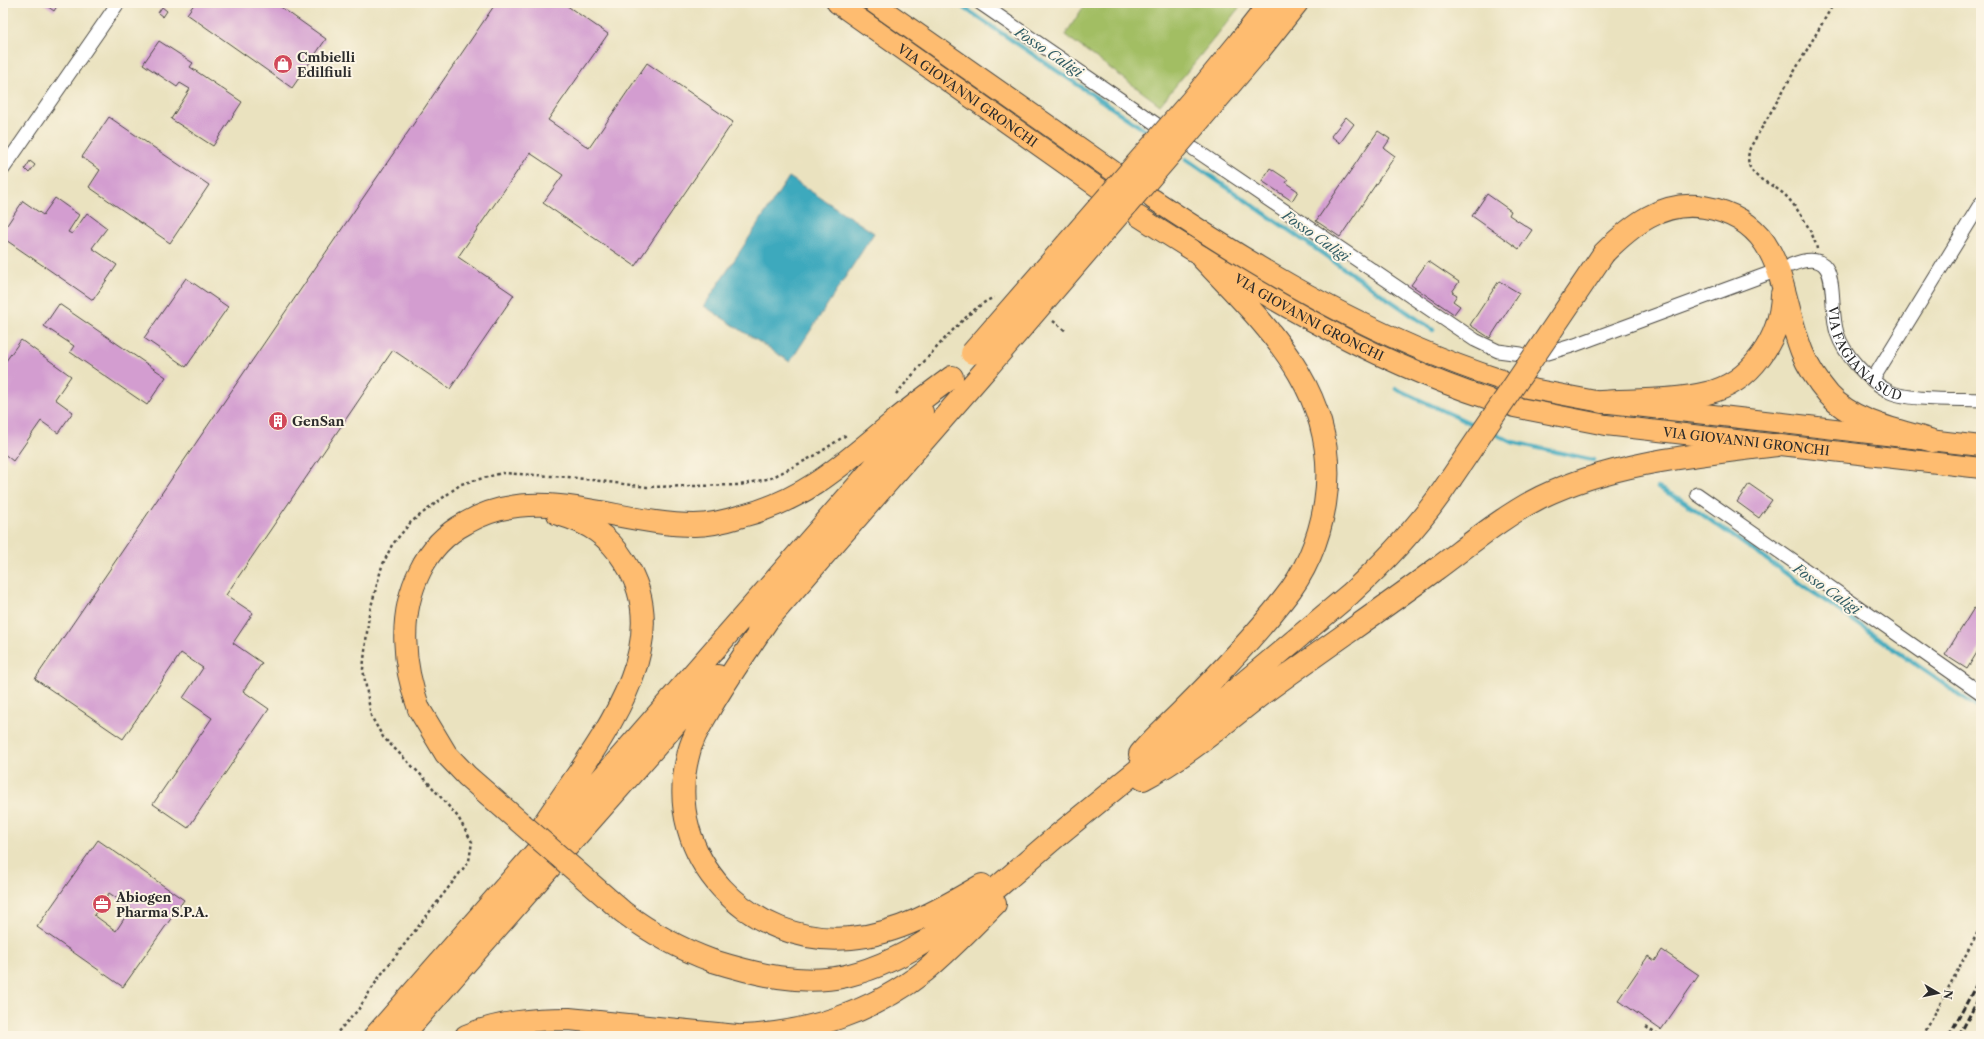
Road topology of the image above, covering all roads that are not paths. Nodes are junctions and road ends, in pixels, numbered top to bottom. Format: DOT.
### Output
graph roads {
  1 [pos="118,3"];
  2 [pos="837,3"];
  3 [pos="874,3"];
  4 [pos="980,3"];
  5 [pos="1270,3"];
  6 [pos="1297,3"];
  7 [pos="1249,46"];
  8 [pos="1156,124"];
  9 [pos="1194,149"];
  10 [pos="3,169"];
  11 [pos="1113,171"];
  12 [pos="1099,188"];
  13 [pos="1153,199"];
  14 [pos="1981,203"];
  15 [pos="1138,216"];
  16 [pos="1202,257"];
  17 [pos="1781,273"];
  18 [pos="1548,353"];
  19 [pos="1521,354"];
  20 [pos="952,377"];
  21 [pos="1873,379"];
  22 [pos="1502,380"];
  23 [pos="1527,388"];
  24 [pos="1489,399"];
  25 [pos="1981,400"];
  26 [pos="1601,402"];
  27 [pos="1514,407"];
  28 [pos="1933,441"];
  29 [pos="1776,444"];
  30 [pos="1981,446"];
  31 [pos="1981,468"];
  32 [pos="1697,494"];
  33 [pos="524,506"];
  34 [pos="766,620"];
  35 [pos="1981,693"];
  36 [pos="1101,802"];
  37 [pos="555,835"];
  38 [pos="1038,852"];
  39 [pos="375,1036"];
  40 [pos="402,1036"];
  41 [pos="466,1036"];
  42 [pos="736,1036"];
  43 [pos="742,1036"];
  1 -- 10 [label="street"];
  2 -- 12 [label="main road, VIA GIOVANNI GRONCHI"];
  3 -- 11 [label="main road, VIA GIOVANNI GRONCHI"];
  4 -- 8 [label="street"];
  5 -- 7 [label="highway"];
  6 -- 7 [label="highway"];
  7 -- 20 [label="highway, bridge"];
  7 -- 34 [label="highway, bridge"];
  9 -- 19 [label="street"];
  13 -- 22 [label="main road, VIA GIOVANNI GRONCHI"];
  14 -- 21 [label="street"];
  15 -- 16 [label="main road, VIA GIOVANNI GRONCHI"];
  16 -- 24 [label="main road, VIA GIOVANNI GRONCHI"];
  16 -- 36 [label="highway"];
  17 -- 18 [label="street"];
  17 -- 21 [label="street, VIA FAGIANA SUD"];
  17 -- 26 [label="highway"];
  17 -- 28 [label="highway"];
  17 -- 36 [label="highway, bridge"];
  20 -- 33 [label="highway"];
  20 -- 37 [label="highway"];
  21 -- 25 [label="street, VIA FAGIANA SUD"];
  23 -- 26 [label="main road, VIA GIOVANNI GRONCHI"];
  26 -- 28 [label="main road, VIA GIOVANNI GRONCHI"];
  27 -- 29 [label="main road, VIA GIOVANNI GRONCHI"];
  28 -- 30 [label="main road, VIA GIOVANNI GRONCHI"];
  29 -- 31 [label="main road, VIA GIOVANNI GRONCHI"];
  29 -- 36 [label="highway"];
  32 -- 35 [label="street"];
  33 -- 37 [label="highway"];
  33 -- 38 [label="highway, bridge"];
  34 -- 37 [label="highway"];
  34 -- 38 [label="highway"];
  36 -- 38 [label="highway"];
  38 -- 43 [label="highway"];
  39 -- 40 [label="highway"];
  41 -- 42 [label="highway"];
}
